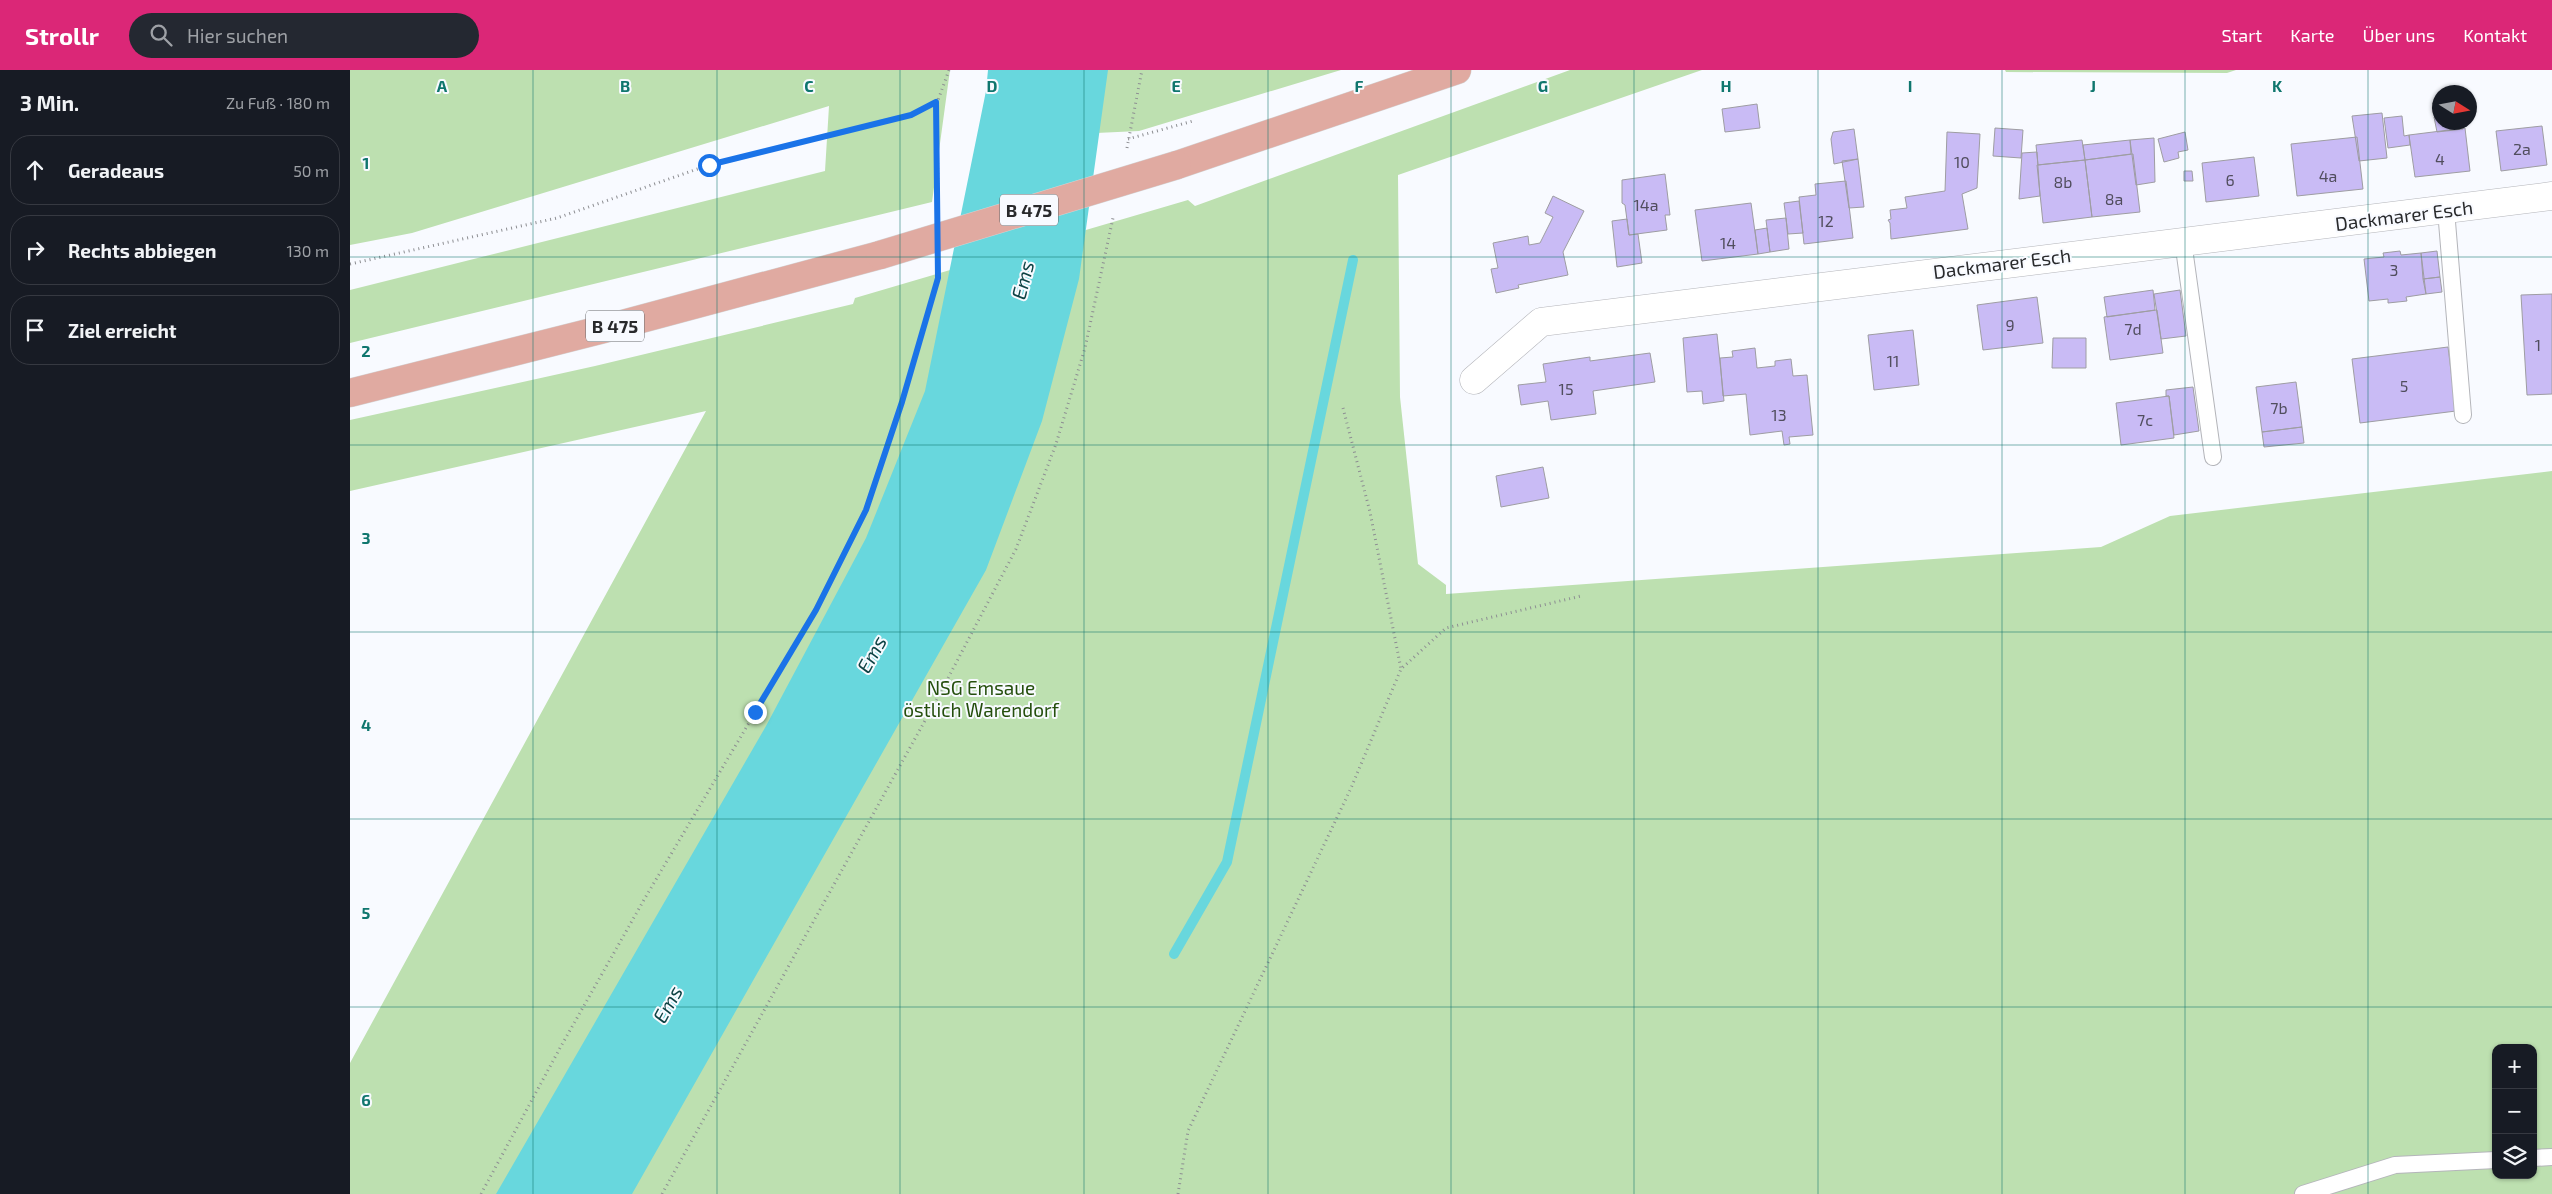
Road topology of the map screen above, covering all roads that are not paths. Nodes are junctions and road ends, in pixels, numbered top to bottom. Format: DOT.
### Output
graph roads {
  1 [pos="1458,70"];
  2 [pos="2552,196"];
  3 [pos="2446,210"];
  4 [pos="2183,241"];
  5 [pos="1474,380"];
  6 [pos="350,393"];
  7 [pos="2463,416"];
  8 [pos="2213,457"];
  9 [pos="2552,1157"];
  10 [pos="2537,1158"];
  11 [pos="2492,1160"];
  12 [pos="2303,1194"];
  1 -- 6 [label="main road, B 475, bridge"];
  2 -- 3 [label="street, Dackmarer Esch"];
  3 -- 4 [label="street, Dackmarer Esch"];
  3 -- 7 [label="lane"];
  4 -- 5 [label="street, Dackmarer Esch"];
  4 -- 8 [label="lane"];
  9 -- 10 [label="lane"];
  11 -- 12 [label="lane"];
}
